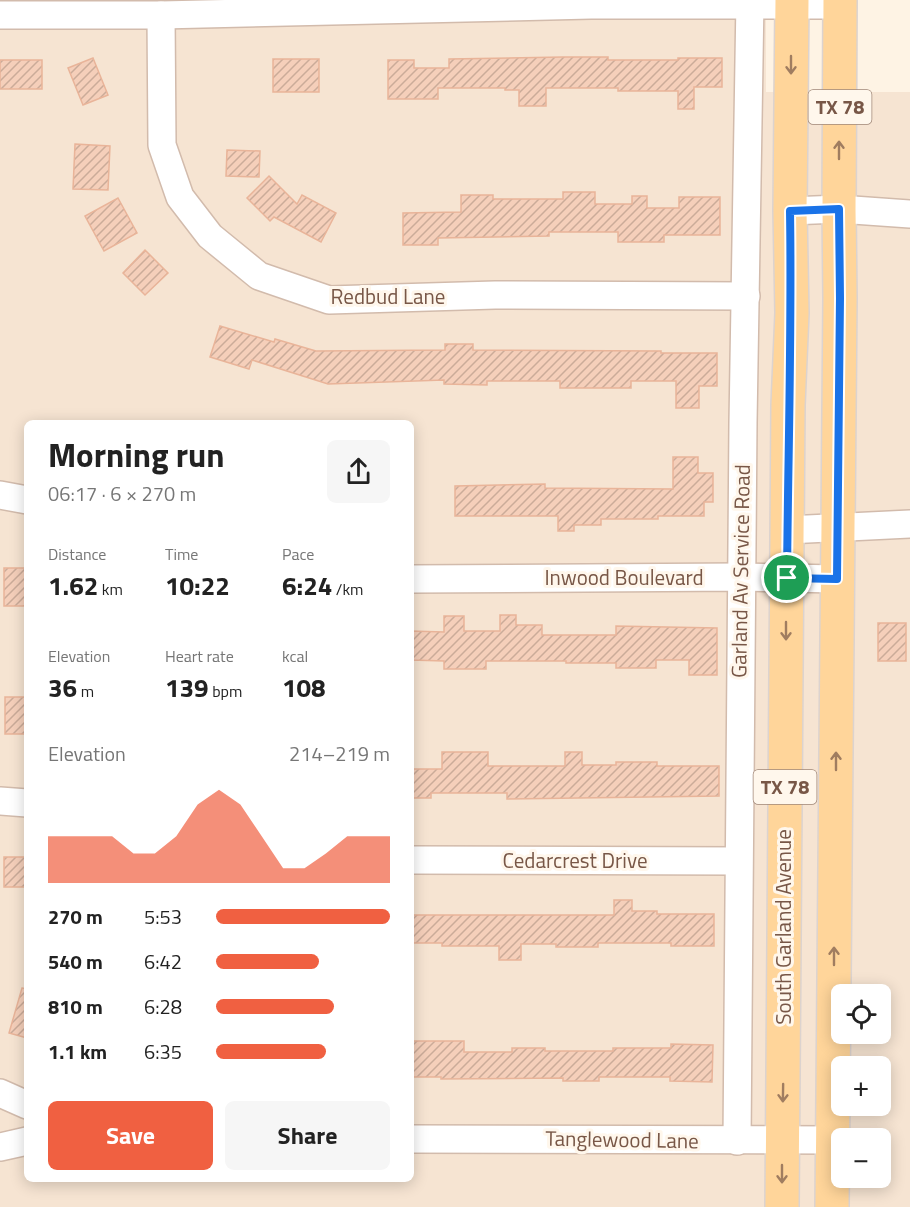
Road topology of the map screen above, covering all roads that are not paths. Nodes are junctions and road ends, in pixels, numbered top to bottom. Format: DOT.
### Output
graph roads {
  1 [pos="841,2"];
  2 [pos="750,3"];
  3 [pos="792,3"];
  4 [pos="0,15"];
  5 [pos="160,15"];
  6 [pos="839,209"];
  7 [pos="790,211"];
  8 [pos="910,214"];
  9 [pos="746,296"];
  10 [pos="0,495"];
  11 [pos="24,499"];
  12 [pos="910,524"];
  13 [pos="837,528"];
  14 [pos="787,530"];
  15 [pos="741,577"];
  16 [pos="787,578"];
  17 [pos="414,579"];
  18 [pos="837,579"];
  19 [pos="0,801"];
  20 [pos="24,803"];
  21 [pos="414,860"];
  22 [pos="738,861"];
  23 [pos="0,1093"];
  24 [pos="24,1104"];
  25 [pos="833,1128"];
  26 [pos="414,1139"];
  27 [pos="831,1140"];
  28 [pos="737,1141"];
  29 [pos="782,1141"];
  30 [pos="24,1142"];
  31 [pos="0,1147"];
  32 [pos="832,1188"];
  33 [pos="782,1207"];
  34 [pos="832,1207"];
  1 -- 3 [label="street"];
  6 -- 1 [label="main road, TX 78, one-way"];
  2 -- 3 [label="street"];
  2 -- 5 [label="street"];
  2 -- 9 [label="street, Garland Av Service Road"];
  3 -- 7 [label="main road, South Garland Avenue / TX 78, one-way"];
  4 -- 5 [label="street"];
  5 -- 9 [label="street, Redbud Lane"];
  6 -- 7 [label="street"];
  6 -- 8 [label="street"];
  6 -- 13 [label="main road, TX 78"];
  7 -- 14 [label="main road, South Garland Avenue / TX 78"];
  9 -- 15 [label="street, Garland Av Service Road"];
  10 -- 11 [label="street"];
  12 -- 13 [label="street"];
  13 -- 14 [label="street"];
  13 -- 18 [label="main road, TX 78"];
  14 -- 16 [label="main road, South Garland Avenue / TX 78"];
  15 -- 16 [label="street, Inwood Boulevard"];
  15 -- 17 [label="street, Inwood Boulevard"];
  15 -- 22 [label="street, Garland Av Service Road"];
  16 -- 18 [label="street, Inwood Boulevard"];
  16 -- 29 [label="main road, South Garland Avenue / TX 78, one-way"];
  25 -- 18 [label="main road, TX 78, one-way"];
  19 -- 20 [label="street"];
  21 -- 22 [label="street, Cedarcrest Drive"];
  22 -- 28 [label="street, Garland Av Service Road"];
  23 -- 24 [label="street"];
  26 -- 28 [label="street, Tanglewood Lane"];
  27 -- 29 [label="street, Tanglewood Lane"];
  28 -- 29 [label="street, Tanglewood Lane"];
  29 -- 33 [label="main road, South Garland Avenue / TX 78, one-way"];
  30 -- 31 [label="street"];
  32 -- 34 [label="main road, TX 78"];
}
